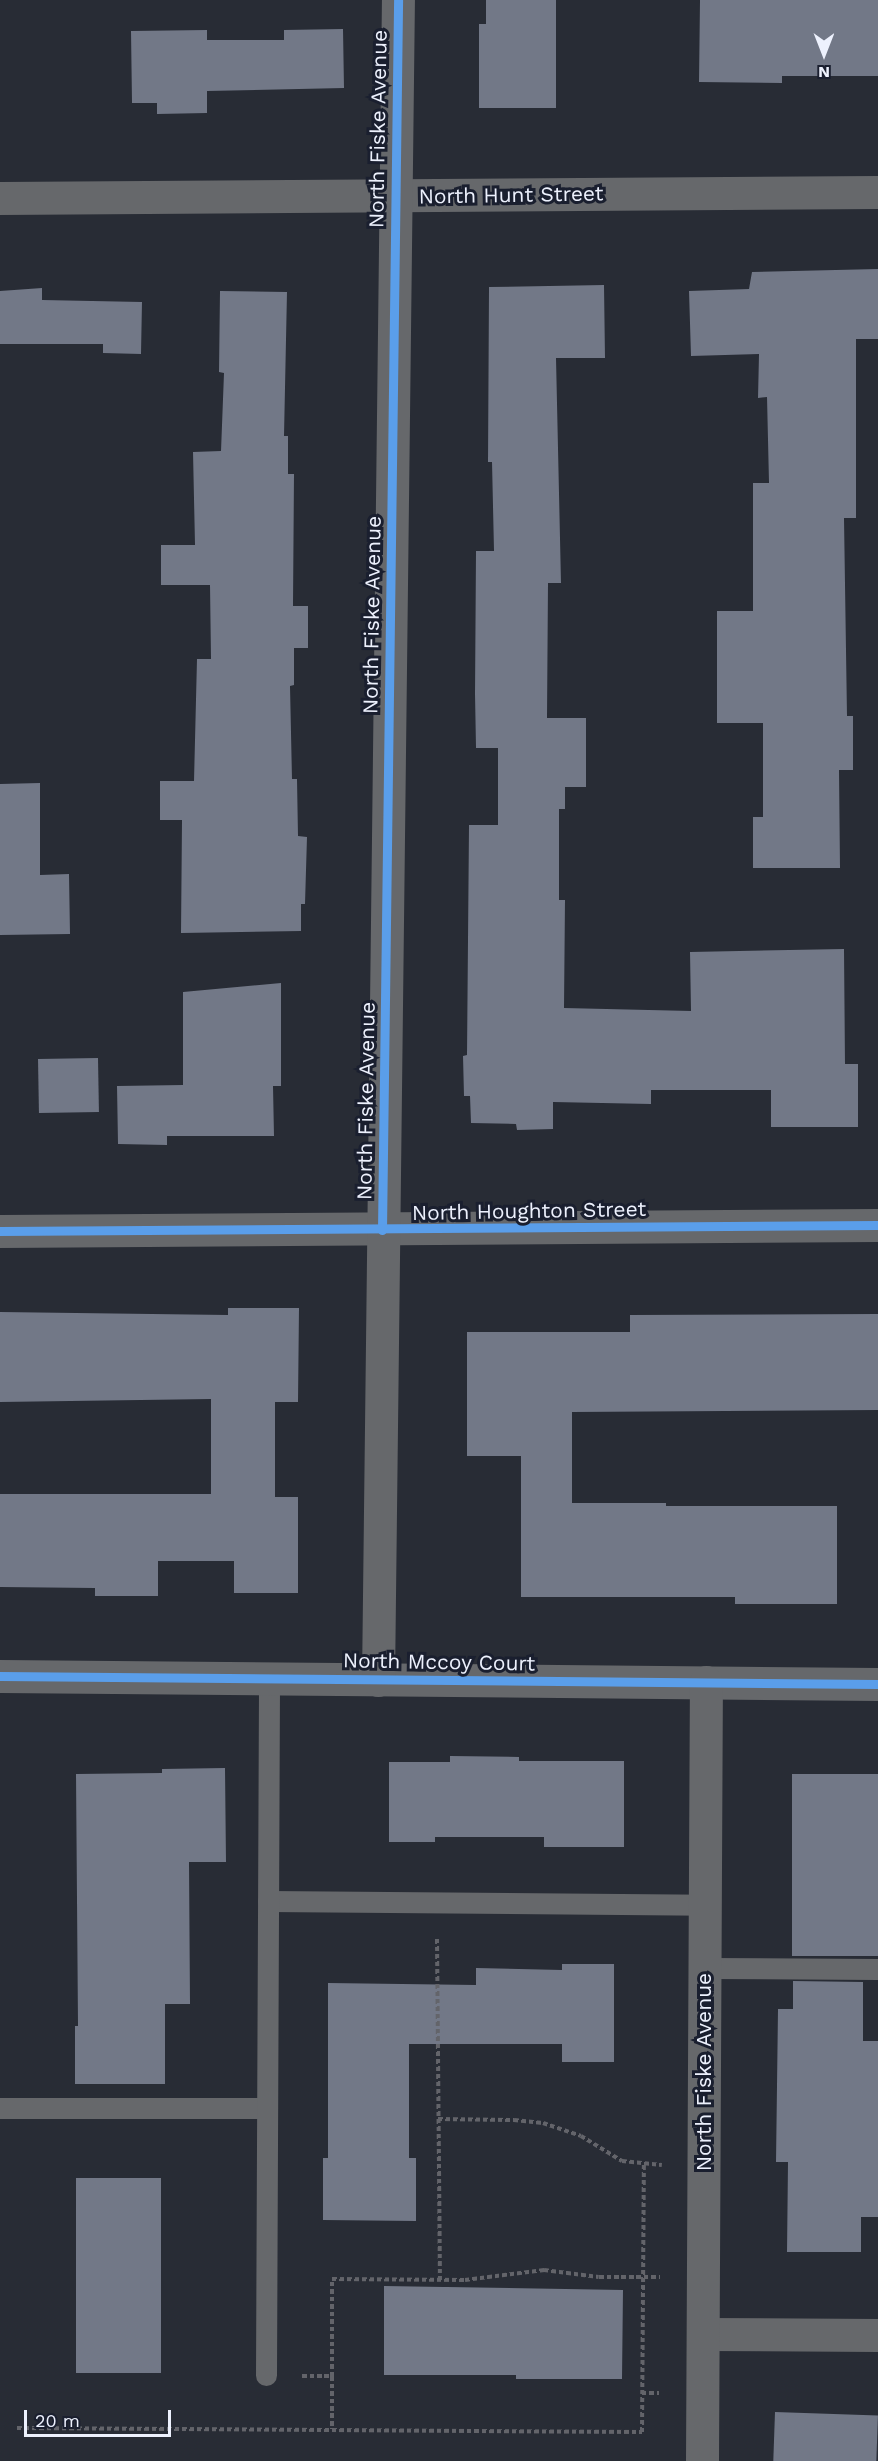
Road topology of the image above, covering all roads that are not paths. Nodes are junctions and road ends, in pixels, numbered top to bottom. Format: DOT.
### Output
graph roads {
  1 [pos="398,0"];
  2 [pos="878,192"];
  3 [pos="395,197"];
  4 [pos="0,198"];
  5 [pos="878,1225"];
  6 [pos="382,1230"];
  7 [pos="0,1231"];
  8 [pos="0,1676"];
  9 [pos="269,1678"];
  10 [pos="378,1680"];
  11 [pos="706,1682"];
  12 [pos="878,1684"];
  13 [pos="268,1901"];
  14 [pos="705,1905"];
  15 [pos="705,1968"];
  16 [pos="878,1969"];
  17 [pos="0,2108"];
  18 [pos="267,2108"];
  19 [pos="703,2334"];
  20 [pos="878,2335"];
  21 [pos="266,2375"];
  22 [pos="702,2461"];
  1 -- 3 [label="street, North Fiske Avenue"];
  2 -- 3 [label="street, North Hunt Street"];
  3 -- 4 [label="street, North Hunt Street"];
  3 -- 6 [label="street, North Fiske Avenue"];
  5 -- 6 [label="street, North Houghton Street"];
  6 -- 7 [label="street, North Houghton Street"];
  6 -- 10 [label="street, North Fiske Avenue"];
  8 -- 9 [label="street, North Mccoy Court"];
  9 -- 10 [label="street, North Mccoy Court"];
  9 -- 13 [label="lane"];
  10 -- 11 [label="street, North Mccoy Court"];
  11 -- 12 [label="street, North Mccoy Court"];
  11 -- 14 [label="street, North Fiske Avenue"];
  13 -- 14 [label="lane"];
  13 -- 18 [label="lane"];
  14 -- 15 [label="street, North Fiske Avenue"];
  15 -- 16 [label="lane"];
  15 -- 19 [label="street, North Fiske Avenue"];
  17 -- 18 [label="lane"];
  18 -- 21 [label="lane"];
  19 -- 20 [label="street"];
  19 -- 22 [label="street, North Fiske Avenue"];
}
